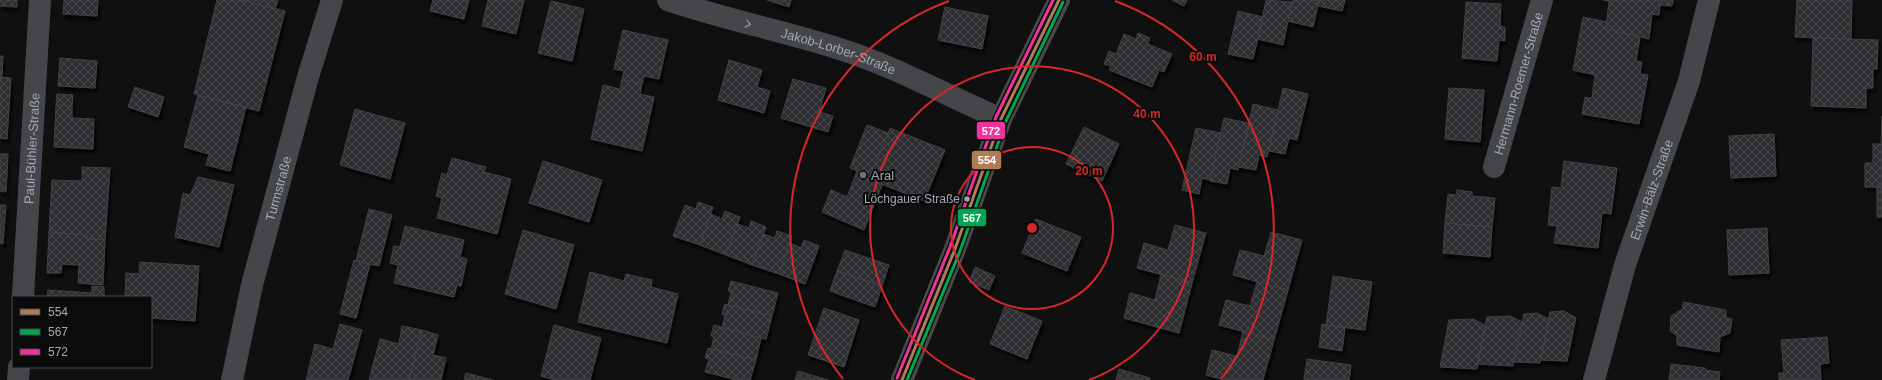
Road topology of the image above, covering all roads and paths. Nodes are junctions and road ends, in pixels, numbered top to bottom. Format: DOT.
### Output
graph roads {
  1 [pos="40,0"];
  2 [pos="332,0"];
  3 [pos="668,0"];
  4 [pos="1059,0"];
  5 [pos="1542,0"];
  6 [pos="1709,0"];
  7 [pos="1001,119"];
  8 [pos="1494,167"];
  9 [pos="23,296"];
  10 [pos="19,368"];
  11 [pos="0,379"];
  12 [pos="10,380"];
  13 [pos="18,380"];
  14 [pos="232,380"];
  15 [pos="902,380"];
  16 [pos="1594,380"];
  1 -- 9 [label="street, Paul-Bühler-Straße"];
  2 -- 14 [label="street, Turmstraße"];
  3 -- 7 [label="street, Jakob-Lorber-Straße, one-way"];
  4 -- 7 [label="main road"];
  5 -- 8 [label="street, Hermann-Roemer-Straße"];
  6 -- 16 [label="street, Erwin-Bälz-Straße"];
  7 -- 15 [label="main road"];
  10 -- 13 [label="street"];
  11 -- 12 [label="street"];
}
